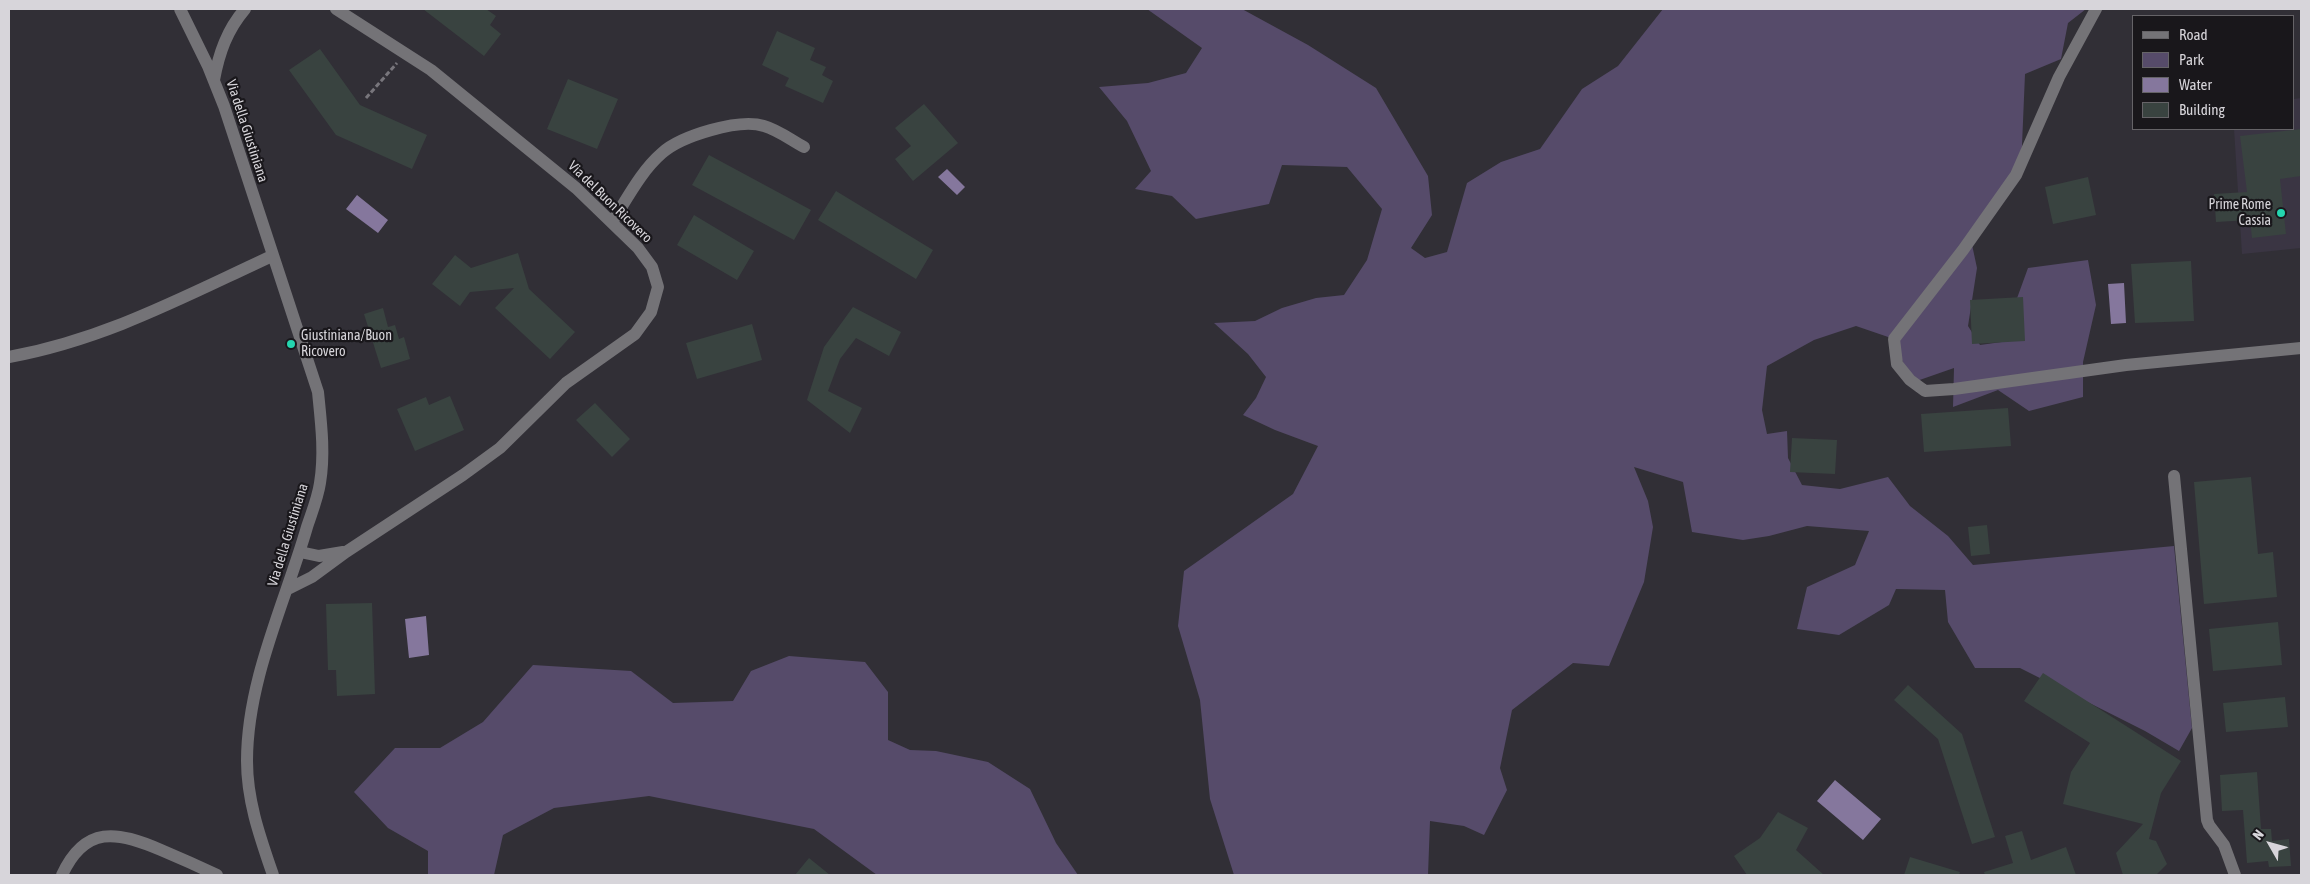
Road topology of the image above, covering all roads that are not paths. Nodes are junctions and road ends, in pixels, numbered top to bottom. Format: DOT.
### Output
graph roads {
  1 [pos="180,9"];
  2 [pos="246,9"];
  3 [pos="336,9"];
  4 [pos="2096,9"];
  5 [pos="214,80"];
  6 [pos="804,148"];
  7 [pos="612,222"];
  8 [pos="272,256"];
  9 [pos="2301,348"];
  10 [pos="9,357"];
  11 [pos="2174,476"];
  12 [pos="300,552"];
  13 [pos="346,552"];
  14 [pos="288,589"];
  15 [pos="62,875"];
  16 [pos="217,875"];
  17 [pos="273,875"];
  18 [pos="2235,875"];
  1 -- 5 [label="street, Via della Giustiniana"];
  2 -- 5 [label="street"];
  3 -- 7 [label="street, Via del Buon Ricovero"];
  4 -- 9 [label="street"];
  5 -- 8 [label="street, Via della Giustiniana"];
  6 -- 7 [label="street"];
  7 -- 13 [label="street, Via del Buon Ricovero"];
  8 -- 10 [label="street"];
  8 -- 12 [label="street, Via della Giustiniana"];
  11 -- 18 [label="street"];
  12 -- 13 [label="street, Via del Buon Ricovero"];
  12 -- 14 [label="street, Via della Giustiniana"];
  13 -- 14 [label="street, Via del Buon Ricovero"];
  14 -- 17 [label="street, Via della Giustiniana"];
  15 -- 16 [label="street"];
}
